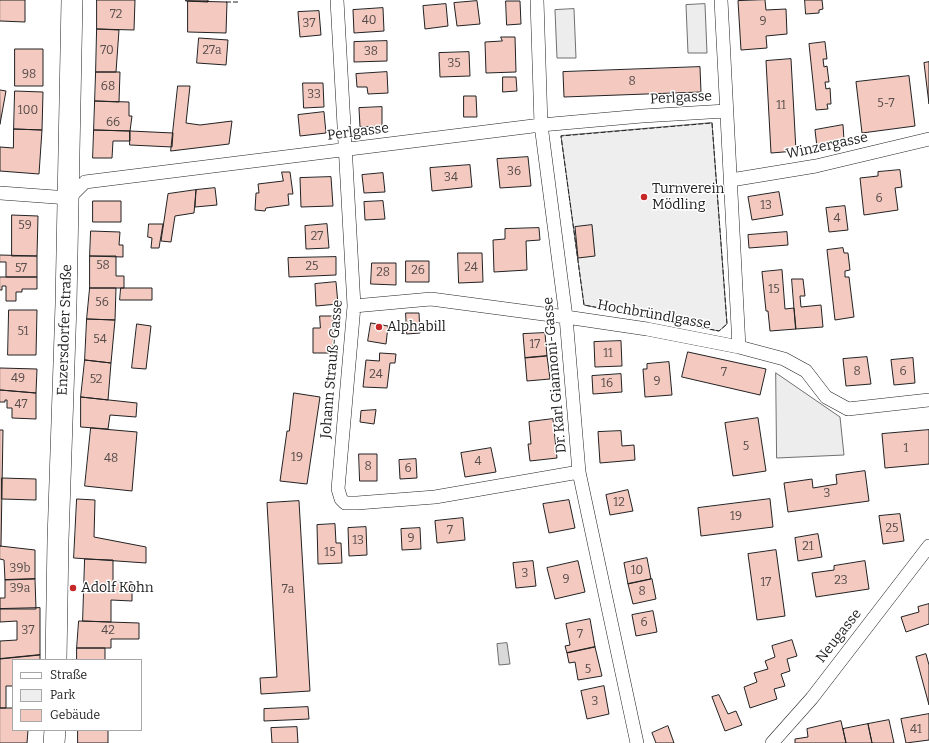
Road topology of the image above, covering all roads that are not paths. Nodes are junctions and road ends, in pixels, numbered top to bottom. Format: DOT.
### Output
graph roads {
  1 [pos="72,0"];
  2 [pos="337,0"];
  3 [pos="537,0"];
  4 [pos="720,0"];
  5 [pos="726,111"];
  6 [pos="541,125"];
  7 [pos="929,139"];
  8 [pos="346,150"];
  9 [pos="731,180"];
  10 [pos="0,193"];
  11 [pos="69,198"];
  12 [pos="354,306"];
  13 [pos="566,317"];
  14 [pos="739,347"];
  15 [pos="929,400"];
  16 [pos="579,472"];
  17 [pos="929,546"];
  18 [pos="56,659"];
  19 [pos="55,731"];
  20 [pos="54,743"];
  21 [pos="637,743"];
  22 [pos="772,743"];
  1 -- 11 [label="main road, Enzersdorfer Straße"];
  2 -- 8 [label="street, Johann Strauß-Gasse"];
  3 -- 6 [label="street, Dr. Karl Giannoni-Gasse"];
  4 -- 5 [label="street"];
  5 -- 6 [label="street, Perlgasse"];
  5 -- 9 [label="street"];
  6 -- 8 [label="street, Perlgasse"];
  6 -- 13 [label="street, Dr. Karl Giannoni-Gasse"];
  7 -- 9 [label="street, Winzergasse"];
  8 -- 11 [label="street, Perlgasse"];
  8 -- 12 [label="street, Johann Strauß-Gasse"];
  9 -- 14 [label="street"];
  10 -- 11 [label="street"];
  11 -- 18 [label="main road, Enzersdorfer Straße"];
  12 -- 13 [label="street, Hochbründlgasse"];
  12 -- 16 [label="street, Johann Strauß-Gasse"];
  13 -- 14 [label="street, Hochbründlgasse"];
  13 -- 16 [label="street, Dr. Karl Giannoni-Gasse"];
  14 -- 15 [label="street, Hochbründlgasse"];
  16 -- 21 [label="street, Dr. Karl Giannoni-Gasse"];
  17 -- 22 [label="street, Neugasse"];
  19 -- 20 [label="main road"];
}
